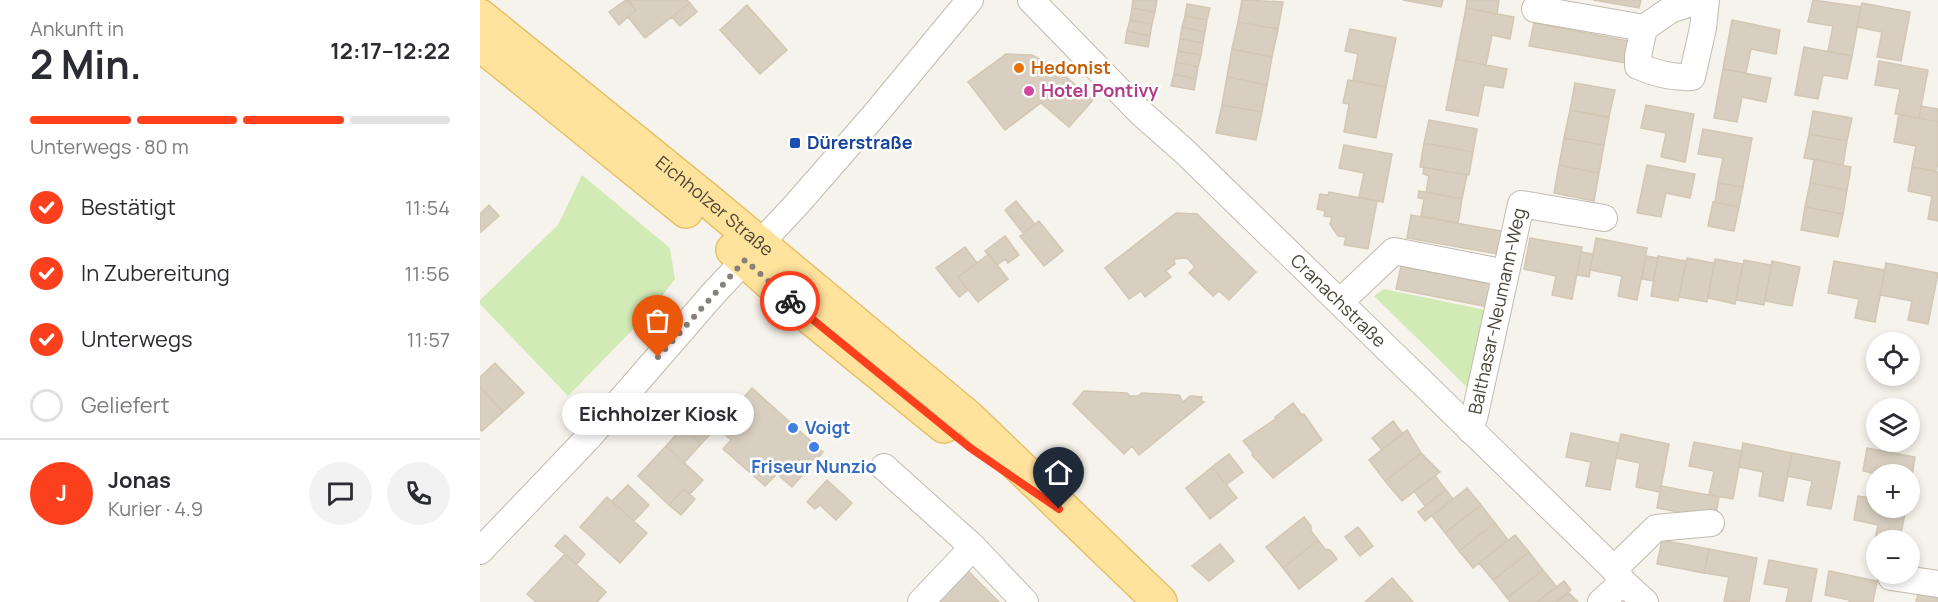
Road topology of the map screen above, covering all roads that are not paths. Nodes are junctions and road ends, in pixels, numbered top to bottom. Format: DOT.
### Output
graph roads {
  1 [pos="970,0"];
  2 [pos="1031,0"];
  3 [pos="1700,0"];
  4 [pos="1706,0"];
  5 [pos="1535,9"];
  6 [pos="480,16"];
  7 [pos="1644,28"];
  8 [pos="480,44"];
  9 [pos="1604,218"];
  10 [pos="753,252"];
  11 [pos="1496,271"];
  12 [pos="1340,302"];
  13 [pos="1470,430"];
  14 [pos="884,466"];
  15 [pos="1711,523"];
  16 [pos="973,547"];
  17 [pos="480,550"];
  18 [pos="1619,576"];
  19 [pos="1920,581"];
  20 [pos="1938,584"];
  21 [pos="921,602"];
  22 [pos="1025,602"];
  23 [pos="1160,602"];
  24 [pos="1601,602"];
  25 [pos="1645,602"];
  1 -- 10 [label="street"];
  2 -- 12 [label="street, Cranachstraße"];
  3 -- 7 [label="street"];
  4 -- 7 [label="street"];
  5 -- 7 [label="street"];
  6 -- 10 [label="main road, Eichholzer Straße"];
  8 -- 10 [label="main road, Eichholzer Straße"];
  9 -- 13 [label="street, Balthasar-Neumann-Weg"];
  10 -- 17 [label="street"];
  10 -- 23 [label="main road, Eichholzer Straße"];
  11 -- 12 [label="street"];
  12 -- 13 [label="street, Cranachstraße"];
  13 -- 18 [label="street, Cranachstraße"];
  14 -- 16 [label="street"];
  15 -- 18 [label="street"];
  16 -- 21 [label="street"];
  16 -- 22 [label="street"];
  18 -- 24 [label="street"];
  18 -- 25 [label="street, Cranachstraße"];
  19 -- 20 [label="street"];
}
